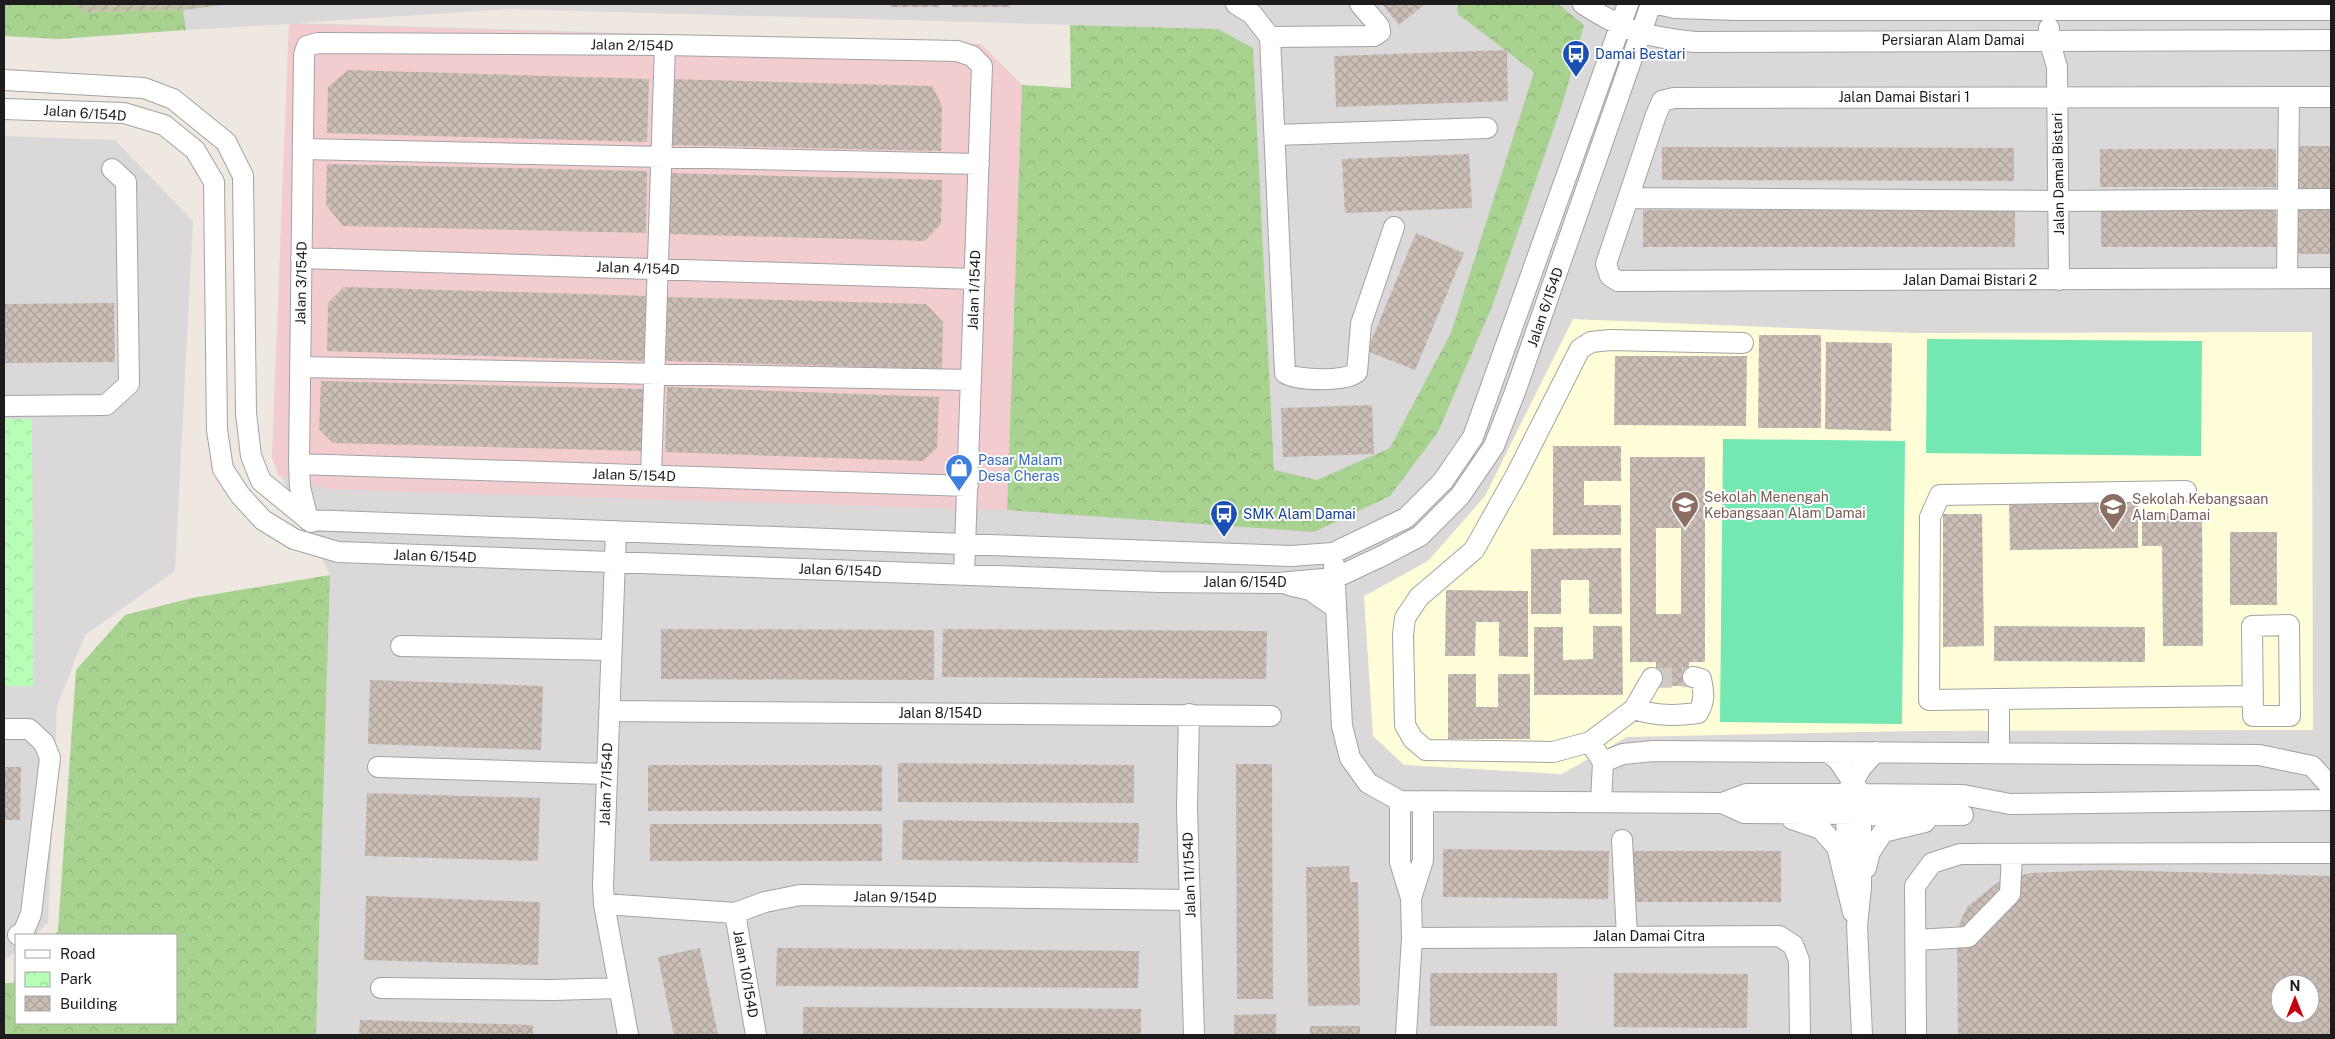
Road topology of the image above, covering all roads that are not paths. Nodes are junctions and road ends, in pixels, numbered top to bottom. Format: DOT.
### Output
graph roads {
  1 [pos="1236,4"];
  2 [pos="1360,4"];
  3 [pos="1583,4"];
  4 [pos="1628,4"];
  5 [pos="1651,4"];
  6 [pos="1658,4"];
  7 [pos="2059,7"];
  8 [pos="2331,10"];
  9 [pos="1613,30"];
  10 [pos="1270,37"];
  11 [pos="1645,38"];
  12 [pos="2059,40"];
  13 [pos="2331,40"];
  14 [pos="665,45"];
  15 [pos="308,46"];
  16 [pos="957,50"];
  17 [pos="4,80"];
  18 [pos="2057,96"];
  19 [pos="2289,97"];
  20 [pos="2331,97"];
  21 [pos="4,109"];
  22 [pos="1487,128"];
  23 [pos="1275,135"];
  24 [pos="303,149"];
  25 [pos="661,157"];
  26 [pos="979,164"];
  27 [pos="112,168"];
  28 [pos="1628,198"];
  29 [pos="2289,199"];
  30 [pos="2331,199"];
  31 [pos="2058,201"];
  32 [pos="1394,227"];
  33 [pos="301,258"];
  34 [pos="657,269"];
  35 [pos="1610,276"];
  36 [pos="975,278"];
  37 [pos="2287,278"];
  38 [pos="2331,278"];
  39 [pos="2059,280"];
  40 [pos="1743,343"];
  41 [pos="300,367"];
  42 [pos="654,372"];
  43 [pos="971,380"];
  44 [pos="4,406"];
  45 [pos="299,464"];
  46 [pos="651,476"];
  47 [pos="968,486"];
  48 [pos="2186,491"];
  49 [pos="308,520"];
  50 [pos="616,531"];
  51 [pos="966,544"];
  52 [pos="338,552"];
  53 [pos="1333,553"];
  54 [pos="564,560"];
  55 [pos="615,562"];
  56 [pos="651,564"];
  57 [pos="1362,566"];
  58 [pos="964,575"];
  59 [pos="1335,578"];
  60 [pos="1278,583"];
  61 [pos="614,594"];
  62 [pos="1336,608"];
  63 [pos="401,646"];
  64 [pos="611,650"];
  65 [pos="1652,678"];
  66 [pos="1693,678"];
  67 [pos="2253,696"];
  68 [pos="1999,699"];
  69 [pos="1634,709"];
  70 [pos="609,711"];
  71 [pos="1189,714"];
  72 [pos="1271,716"];
  73 [pos="4,729"];
  74 [pos="1590,742"];
  75 [pos="1828,752"];
  76 [pos="1875,752"];
  77 [pos="1999,753"];
  78 [pos="1603,762"];
  79 [pos="378,767"];
  80 [pos="606,774"];
  81 [pos="2331,787"];
  82 [pos="1853,799"];
  83 [pos="2331,800"];
  84 [pos="1400,801"];
  85 [pos="1424,801"];
  86 [pos="1601,802"];
  87 [pos="1722,803"];
  88 [pos="2010,804"];
  89 [pos="1776,813"];
  90 [pos="1963,815"];
  91 [pos="1622,840"];
  92 [pos="2331,853"];
  93 [pos="2012,854"];
  94 [pos="1854,886"];
  95 [pos="1411,898"];
  96 [pos="1190,900"];
  97 [pos="604,904"];
  98 [pos="735,914"];
  99 [pos="21,934"];
  100 [pos="1627,936"];
  101 [pos="1412,938"];
  102 [pos="1916,940"];
  103 [pos="381,988"];
  104 [pos="618,988"];
  105 [pos="628,1035"];
  106 [pos="756,1035"];
  107 [pos="1194,1035"];
  108 [pos="1406,1035"];
  109 [pos="1800,1035"];
  110 [pos="1862,1035"];
  111 [pos="1916,1035"];
  1 -- 10 [label="street"];
  2 -- 10 [label="street"];
  3 -- 9 [label="street, Persiaran Alam Damai"];
  4 -- 9 [label="street, Jalan 6/154D"];
  5 -- 11 [label="street, Jalan 6/154D"];
  6 -- 7 [label="street, Persiaran Alam Damai"];
  7 -- 8 [label="street, Persiaran Alam Damai"];
  7 -- 12 [label="street"];
  9 -- 11 [label="street, Persiaran Alam Damai"];
  9 -- 53 [label="street, Jalan 6/154D"];
  10 -- 23 [label="street"];
  11 -- 12 [label="street, Persiaran Alam Damai"];
  11 -- 57 [label="street, Jalan 6/154D"];
  12 -- 13 [label="street, Persiaran Alam Damai"];
  12 -- 18 [label="street, Jalan Damai Bistari"];
  14 -- 15 [label="street, Jalan 2/154D"];
  14 -- 16 [label="street, Jalan 2/154D"];
  14 -- 25 [label="street"];
  15 -- 24 [label="street, Jalan 3/154D"];
  16 -- 26 [label="street, Jalan 1/154D"];
  17 -- 49 [label="street, Jalan 6/154D"];
  18 -- 19 [label="street, Jalan Damai Bistari 1"];
  18 -- 28 [label="street, Jalan Damai Bistari 1"];
  18 -- 31 [label="street, Jalan Damai Bistari"];
  19 -- 20 [label="street, Jalan Damai Bistari 1"];
  19 -- 29 [label="street"];
  21 -- 52 [label="street, Jalan 6/154D"];
  22 -- 23 [label="street"];
  23 -- 32 [label="street"];
  24 -- 25 [label="street"];
  24 -- 33 [label="street, Jalan 3/154D"];
  25 -- 26 [label="street"];
  25 -- 34 [label="street"];
  26 -- 36 [label="street, Jalan 1/154D"];
  27 -- 44 [label="street"];
  28 -- 31 [label="street"];
  28 -- 35 [label="street, Jalan Damai Bistari 1"];
  29 -- 30 [label="street"];
  29 -- 31 [label="street"];
  29 -- 37 [label="street"];
  31 -- 39 [label="street, Jalan Damai Bistari"];
  33 -- 34 [label="street, Jalan 4/154D"];
  33 -- 41 [label="street, Jalan 3/154D"];
  34 -- 36 [label="street, Jalan 4/154D"];
  34 -- 42 [label="street"];
  35 -- 39 [label="street, Jalan Damai Bistari 2"];
  36 -- 43 [label="street, Jalan 1/154D"];
  37 -- 38 [label="street, Jalan Damai Bistari 2"];
  37 -- 39 [label="street, Jalan Damai Bistari 2"];
  40 -- 74 [label="street"];
  41 -- 42 [label="street"];
  41 -- 45 [label="street, Jalan 3/154D"];
  42 -- 43 [label="street"];
  42 -- 46 [label="street"];
  43 -- 47 [label="street, Jalan 1/154D"];
  45 -- 46 [label="street, Jalan 5/154D"];
  45 -- 49 [label="street, Jalan 3/154D"];
  46 -- 47 [label="street, Jalan 5/154D"];
  47 -- 51 [label="street, Jalan 1/154D"];
  48 -- 68 [label="street"];
  49 -- 50 [label="street, Jalan 6/154D"];
  49 -- 52 [label="street"];
  50 -- 51 [label="street, Jalan 6/154D"];
  50 -- 55 [label="street, Jalan 7/154D"];
  51 -- 53 [label="street, Jalan 6/154D"];
  51 -- 58 [label="street, Jalan 1/154D"];
  52 -- 54 [label="street, Jalan 6/154D"];
  53 -- 59 [label="street"];
  54 -- 55 [label="street, Jalan 6/154D"];
  54 -- 61 [label="street"];
  55 -- 56 [label="street, Jalan 6/154D"];
  55 -- 61 [label="street, Jalan 7/154D"];
  56 -- 58 [label="street, Jalan 6/154D"];
  56 -- 61 [label="street"];
  57 -- 59 [label="street, Jalan 6/154D"];
  57 -- 62 [label="street"];
  58 -- 60 [label="street, Jalan 6/154D"];
  59 -- 60 [label="street, Jalan 6/154D"];
  59 -- 62 [label="street"];
  60 -- 62 [label="street"];
  61 -- 64 [label="street, Jalan 7/154D"];
  62 -- 84 [label="street"];
  63 -- 64 [label="street"];
  64 -- 70 [label="street, Jalan 7/154D"];
  65 -- 69 [label="street"];
  66 -- 69 [label="street"];
  67 -- 67 [label="street"];
  67 -- 68 [label="street"];
  68 -- 77 [label="street"];
  69 -- 74 [label="street"];
  70 -- 71 [label="street, Jalan 8/154D"];
  70 -- 80 [label="street, Jalan 7/154D"];
  71 -- 72 [label="street, Jalan 8/154D"];
  71 -- 96 [label="street, Jalan 11/154D"];
  73 -- 99 [label="street"];
  74 -- 78 [label="street"];
  75 -- 76 [label="street"];
  75 -- 78 [label="street"];
  75 -- 82 [label="street"];
  76 -- 77 [label="street"];
  76 -- 82 [label="street"];
  77 -- 81 [label="street"];
  78 -- 86 [label="street"];
  79 -- 80 [label="street"];
  80 -- 97 [label="street, Jalan 7/154D"];
  82 -- 87 [label="street"];
  82 -- 88 [label="street"];
  82 -- 89 [label="street"];
  82 -- 90 [label="street"];
  82 -- 94 [label="street"];
  83 -- 88 [label="street"];
  84 -- 85 [label="street"];
  84 -- 95 [label="street"];
  85 -- 86 [label="street"];
  85 -- 95 [label="street"];
  86 -- 87 [label="street"];
  87 -- 89 [label="street"];
  88 -- 90 [label="street"];
  89 -- 94 [label="street"];
  90 -- 94 [label="street"];
  91 -- 100 [label="street"];
  92 -- 93 [label="street"];
  93 -- 102 [label="street"];
  93 -- 102 [label="street"];
  94 -- 110 [label="street"];
  95 -- 101 [label="street"];
  96 -- 98 [label="street, Jalan 9/154D"];
  96 -- 107 [label="street, Jalan 11/154D"];
  97 -- 98 [label="street, Jalan 9/154D"];
  97 -- 104 [label="street, Jalan 7/154D"];
  98 -- 106 [label="street, Jalan 10/154D"];
  100 -- 101 [label="street, Jalan Damai Citra"];
  100 -- 109 [label="street, Jalan Damai Citra"];
  101 -- 108 [label="street"];
  102 -- 111 [label="street"];
  103 -- 104 [label="street"];
  104 -- 105 [label="street, Jalan 7/154D"];
}
